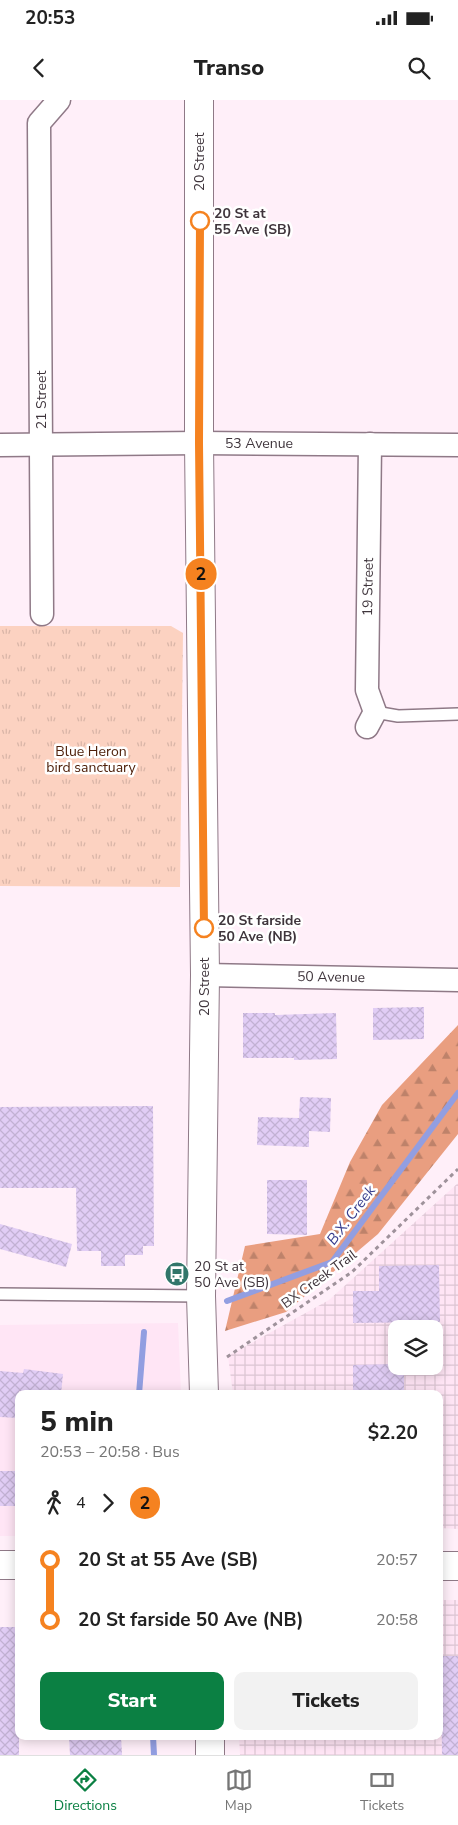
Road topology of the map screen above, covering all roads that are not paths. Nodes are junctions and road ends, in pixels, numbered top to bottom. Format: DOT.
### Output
graph roads {
  1 [pos="199,100"];
  2 [pos="55,101"];
  3 [pos="199,443"];
  4 [pos="370,444"];
  5 [pos="0,445"];
  6 [pos="41,445"];
  7 [pos="458,445"];
  8 [pos="42,614"];
  9 [pos="458,714"];
  10 [pos="371,719"];
  11 [pos="205,975"];
  12 [pos="458,980"];
  13 [pos="0,1294"];
  14 [pos="200,1296"];
  15 [pos="203,1382"];
  16 [pos="0,1565"];
  17 [pos="15,1565"];
  18 [pos="443,1566"];
  19 [pos="458,1566"];
  20 [pos="210,1740"];
  21 [pos="210,1755"];
  1 -- 3 [label="street, 20 Street"];
  2 -- 6 [label="street, 21 Street"];
  3 -- 4 [label="street, 53 Avenue"];
  3 -- 6 [label="street, 53 Avenue"];
  3 -- 11 [label="street, 20 Street"];
  4 -- 7 [label="street, 53 Avenue"];
  4 -- 10 [label="street, 19 Street"];
  5 -- 6 [label="street, 53 Avenue"];
  6 -- 8 [label="street, 21 Street"];
  9 -- 10 [label="lane"];
  11 -- 12 [label="street, 50 Avenue"];
  11 -- 14 [label="street, 20 Street"];
  13 -- 14 [label="lane"];
  14 -- 15 [label="street, 20 Street"];
  16 -- 17 [label="street"];
  18 -- 19 [label="street"];
  20 -- 21 [label="street"];
}
